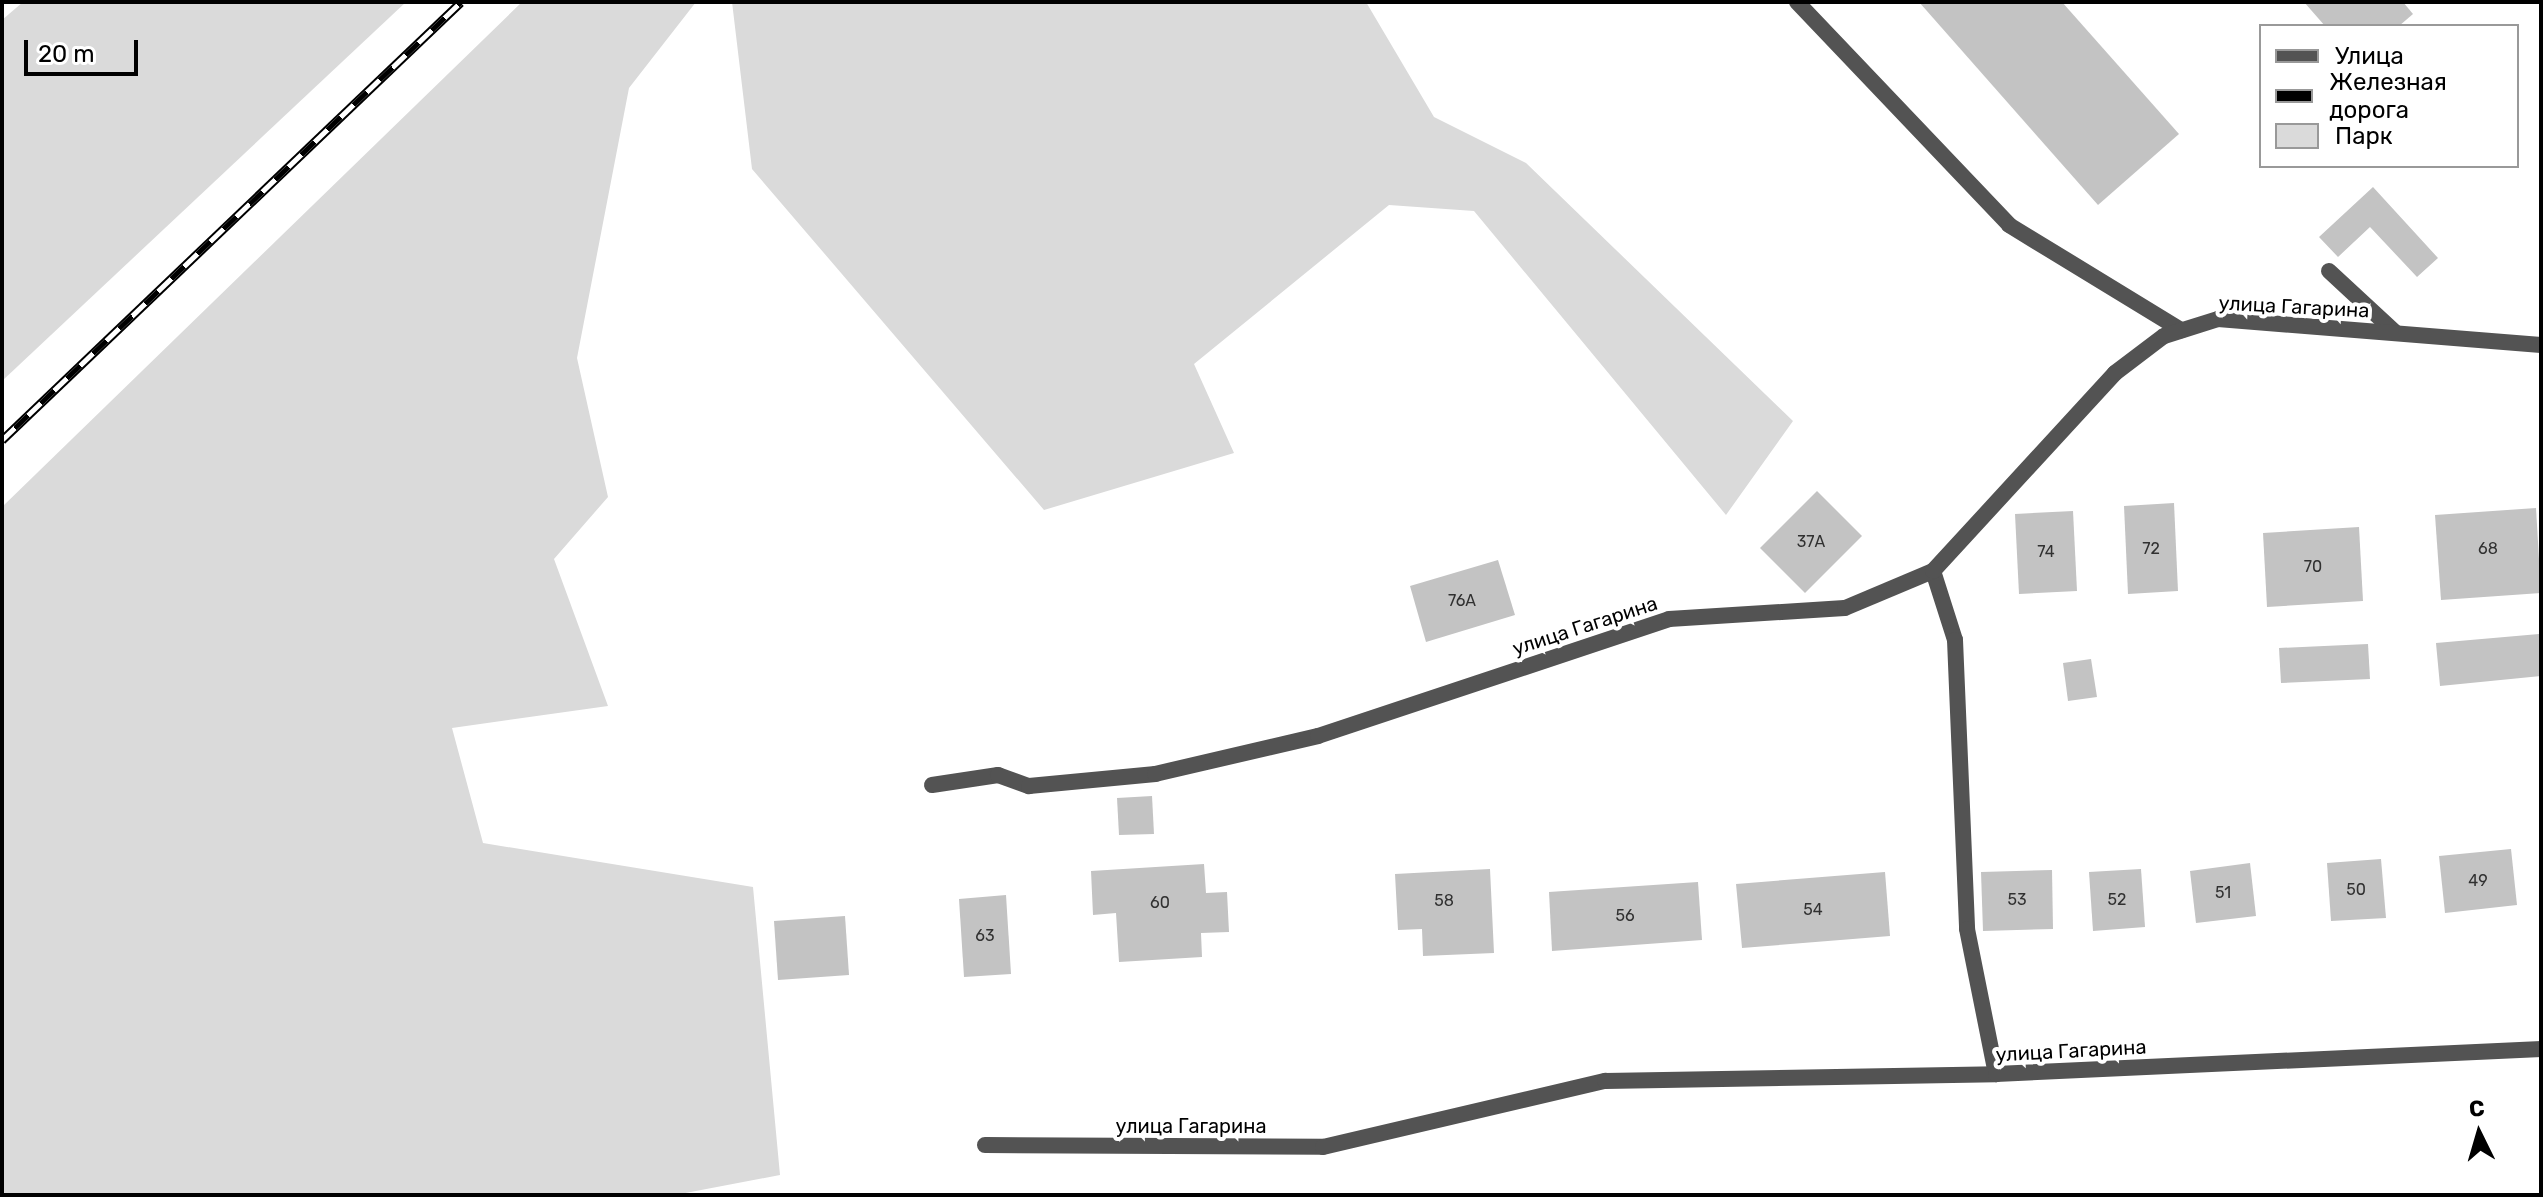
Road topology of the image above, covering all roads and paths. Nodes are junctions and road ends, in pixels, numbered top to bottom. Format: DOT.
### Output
graph roads {
  1 [pos="1797,2"];
  2 [pos="2329,271"];
  3 [pos="2181,330"];
  4 [pos="2396,333"];
  5 [pos="2541,345"];
  6 [pos="1933,571"];
  7 [pos="932,785"];
  8 [pos="2541,1049"];
  9 [pos="1996,1074"];
  10 [pos="985,1145"];
  1 -- 3 [label="street"];
  2 -- 4 [label="street"];
  3 -- 4 [label="street, улица Гагарина"];
  3 -- 6 [label="street, улица Гагарина"];
  4 -- 5 [label="street, улица Гагарина"];
  6 -- 7 [label="street, улица Гагарина"];
  6 -- 9 [label="street"];
  8 -- 9 [label="street, улица Гагарина"];
  9 -- 10 [label="street, улица Гагарина"];
}
